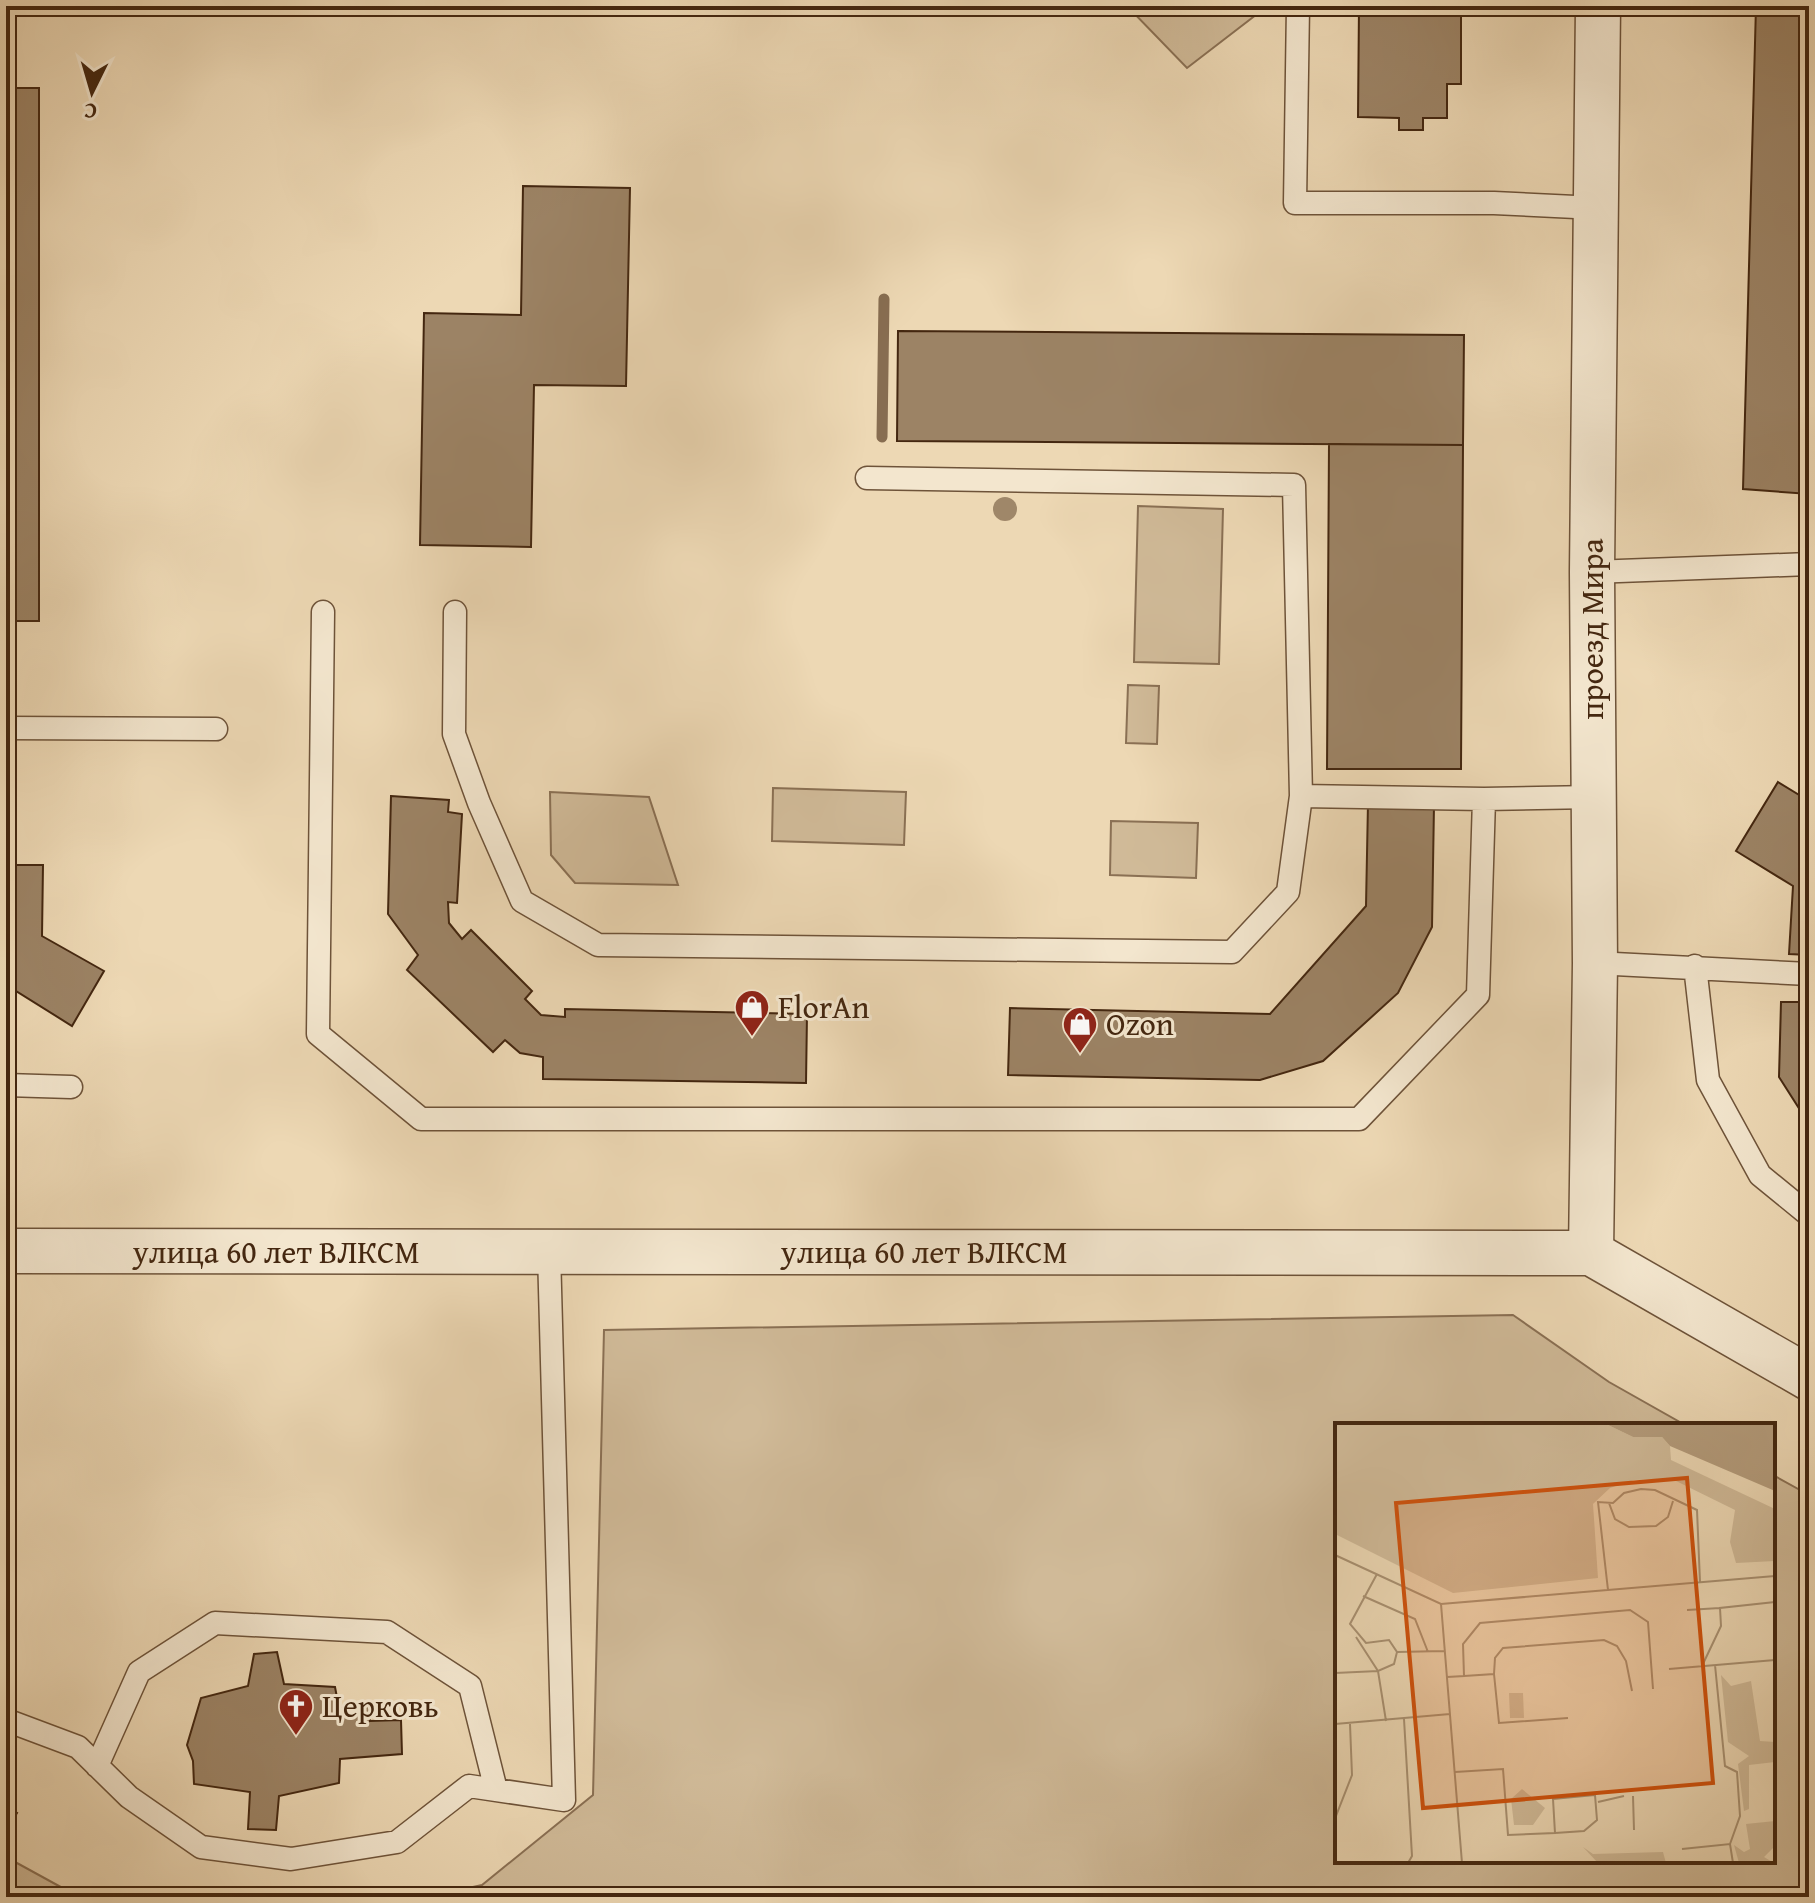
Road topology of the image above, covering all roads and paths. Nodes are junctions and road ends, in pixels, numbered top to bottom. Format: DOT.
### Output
graph roads {
  1 [pos="1298,6"];
  2 [pos="1598,6"];
  3 [pos="1596,208"];
  4 [pos="867,478"];
  5 [pos="1809,564"];
  6 [pos="1592,572"];
  7 [pos="323,612"];
  8 [pos="455,612"];
  9 [pos="6,728"];
  10 [pos="216,729"];
  11 [pos="1301,796"];
  12 [pos="1593,797"];
  13 [pos="1484,799"];
  14 [pos="1595,963"];
  15 [pos="1695,966"];
  16 [pos="1809,974"];
  17 [pos="6,1085"];
  18 [pos="71,1087"];
  19 [pos="1809,1215"];
  20 [pos="6,1251"];
  21 [pos="549,1252"];
  22 [pos="1591,1253"];
  23 [pos="1809,1378"];
  24 [pos="6,1720"];
  25 [pos="97,1766"];
  26 [pos="496,1790"];
  1 -- 3 [label="lane"];
  2 -- 3 [label="street, проезд Мира"];
  3 -- 6 [label="street, проезд Мира"];
  4 -- 11 [label="lane"];
  5 -- 6 [label="lane"];
  6 -- 12 [label="street, проезд Мира"];
  7 -- 13 [label="lane"];
  8 -- 11 [label="lane"];
  9 -- 10 [label="lane"];
  11 -- 13 [label="lane"];
  12 -- 13 [label="lane"];
  12 -- 14 [label="street, проезд Мира"];
  14 -- 15 [label="lane"];
  14 -- 22 [label="street, проезд Мира"];
  15 -- 16 [label="lane"];
  15 -- 19 [label="lane"];
  17 -- 18 [label="lane"];
  20 -- 21 [label="street, улица 60 лет ВЛКСМ"];
  21 -- 22 [label="street, улица 60 лет ВЛКСМ"];
  21 -- 26 [label="lane"];
  22 -- 23 [label="street, улица 60 лет ВЛКСМ"];
  24 -- 25 [label="lane"];
  25 -- 26 [label="lane"];
  25 -- 26 [label="lane"];
}
